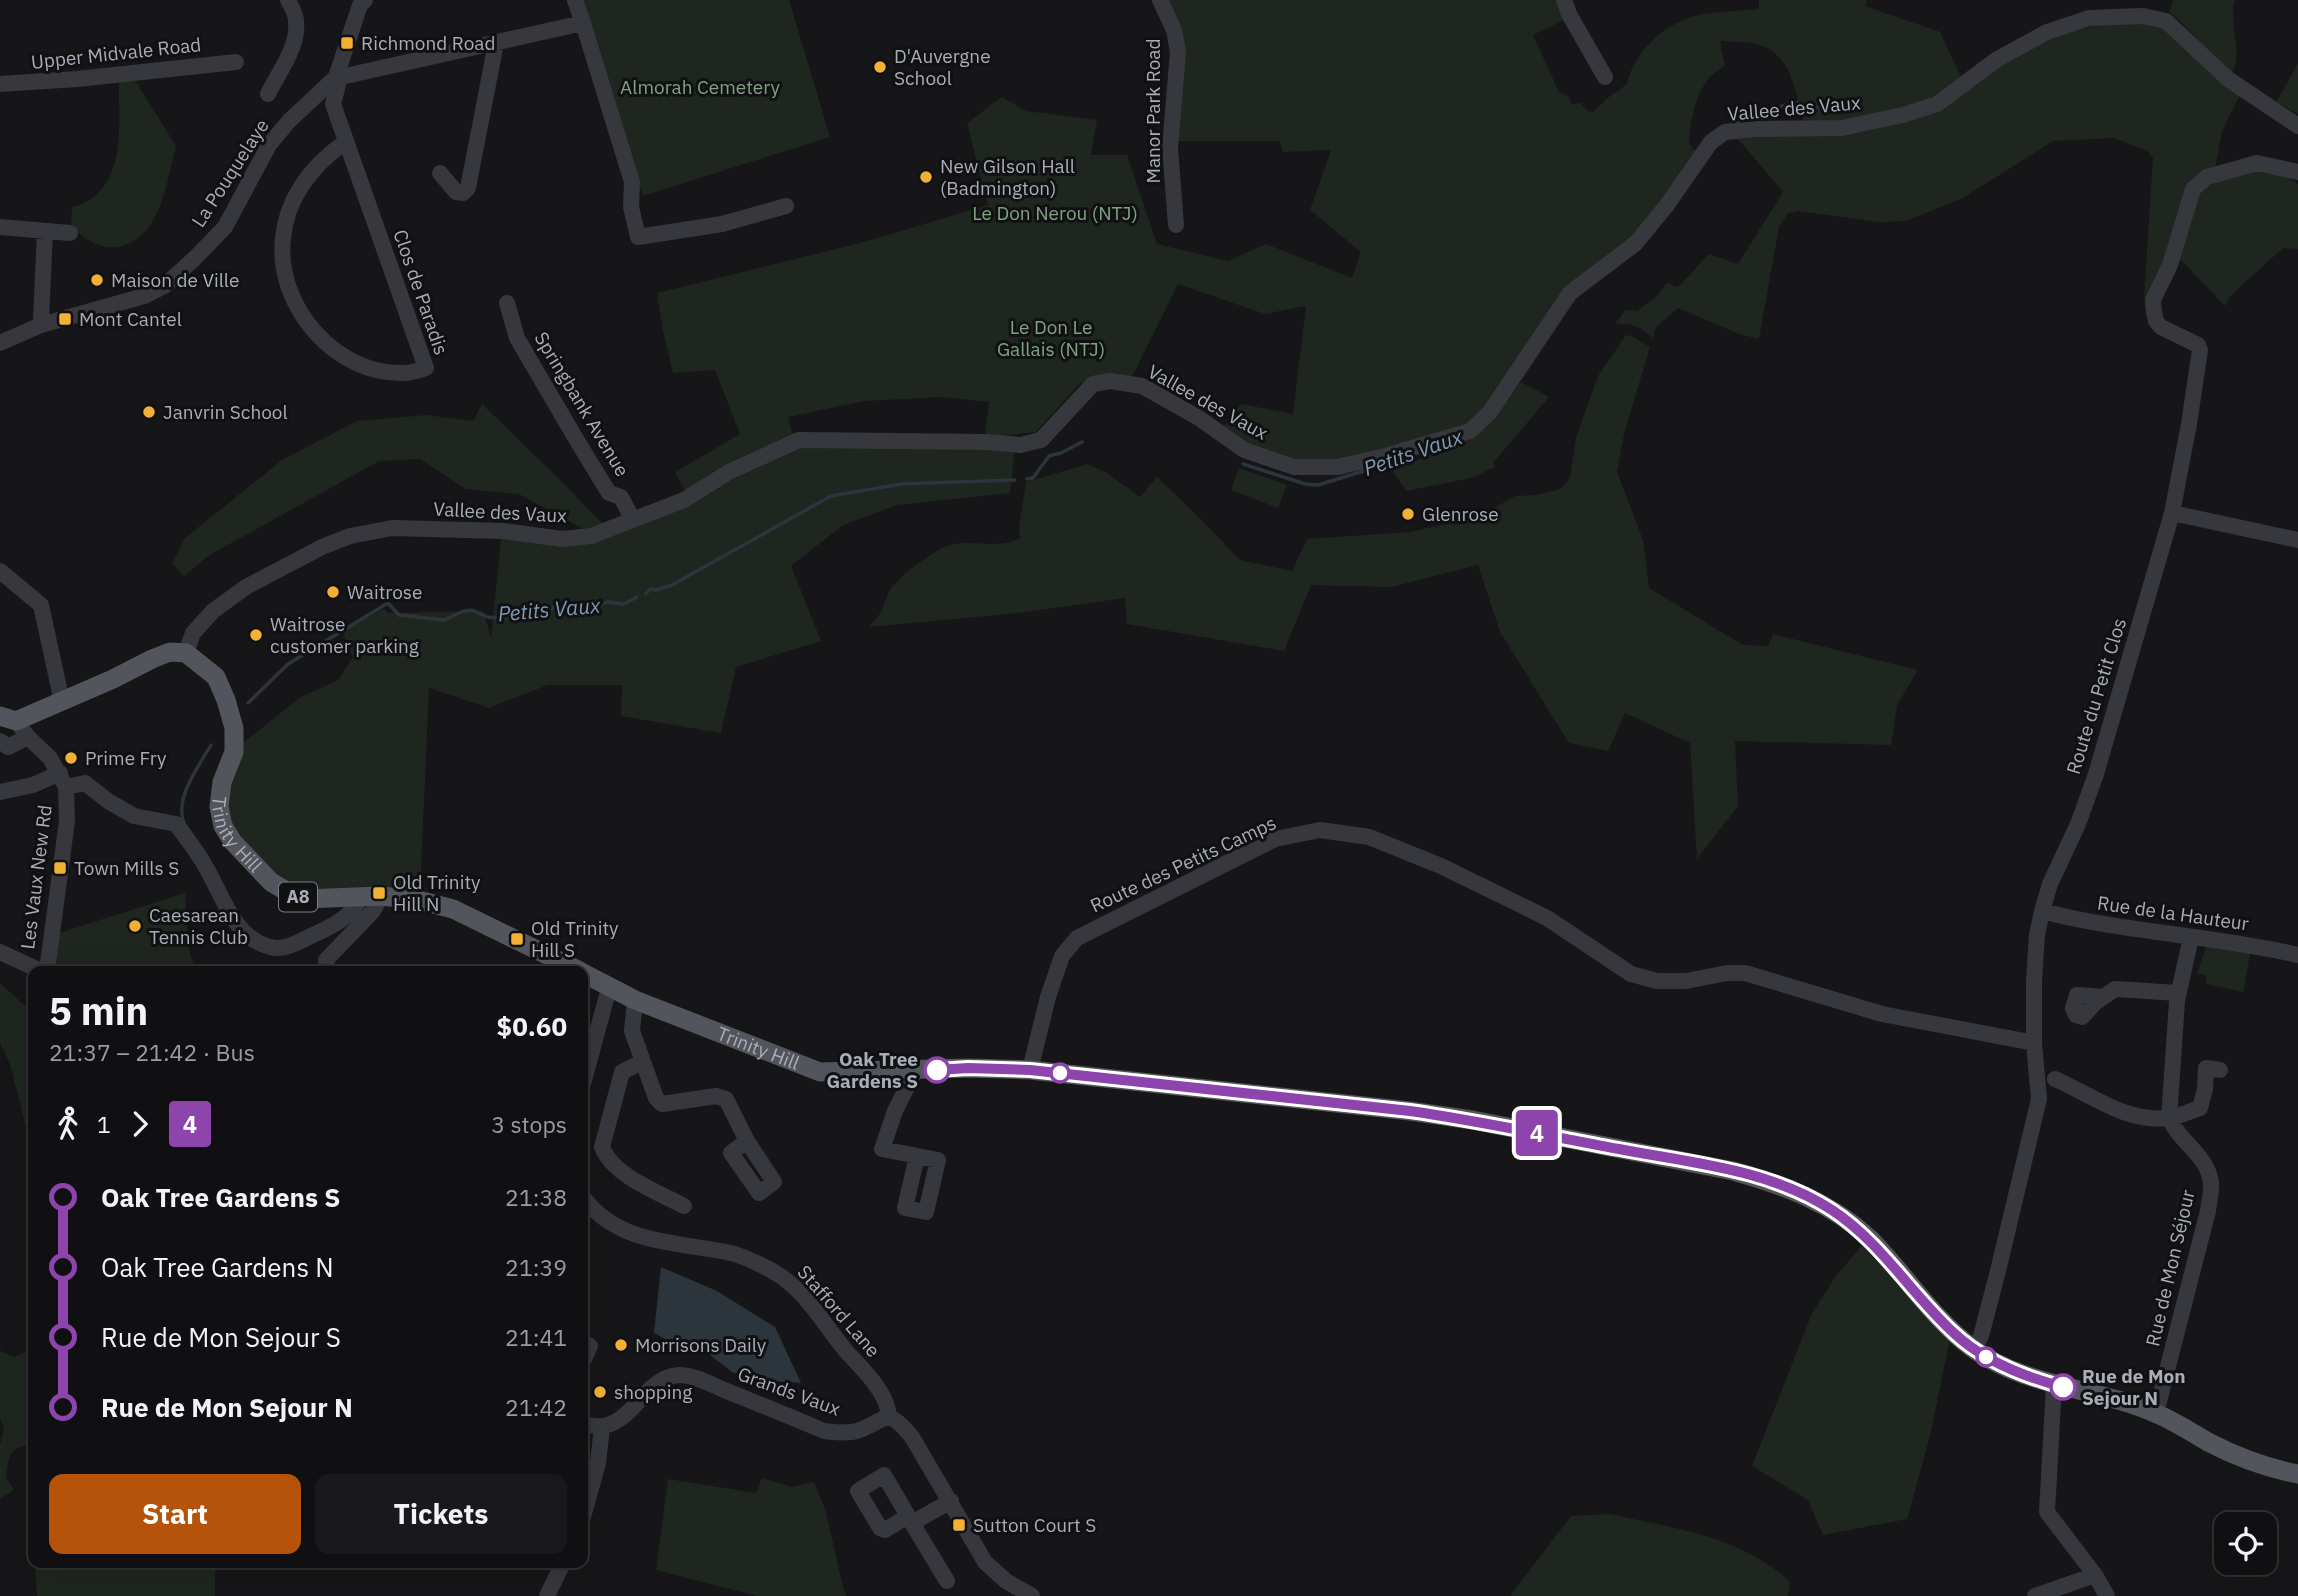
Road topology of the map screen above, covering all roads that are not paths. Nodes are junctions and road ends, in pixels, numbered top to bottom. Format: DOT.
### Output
graph roads {
  1 [pos="365,0"];
  2 [pos="575,0"];
  3 [pos="1160,0"];
  4 [pos="1564,0"];
  5 [pos="295,9"];
  6 [pos="583,23"];
  7 [pos="496,43"];
  8 [pos="236,61"];
  9 [pos="336,77"];
  10 [pos="1605,77"];
  11 [pos="0,84"];
  12 [pos="268,94"];
  13 [pos="2298,126"];
  14 [pos="345,142"];
  15 [pos="2298,172"];
  16 [pos="440,173"];
  17 [pos="786,206"];
  18 [pos="1176,225"];
  19 [pos="0,227"];
  20 [pos="45,231"];
  21 [pos="70,233"];
  22 [pos="507,303"];
  23 [pos="41,320"];
  24 [pos="0,343"];
  25 [pos="2172,513"];
  26 [pos="632,520"];
  27 [pos="2298,540"];
  28 [pos="1,575"];
  29 [pos="186,653"];
  30 [pos="62,702"];
  31 [pos="15,725"];
  32 [pos="0,741"];
  33 [pos="63,780"];
  34 [pos="0,792"];
  35 [pos="381,896"];
  36 [pos="361,897"];
  37 [pos="2042,911"];
  38 [pos="2191,936"];
  39 [pos="0,952"];
  40 [pos="2298,955"];
  41 [pos="30,966"];
  42 [pos="48,966"];
  43 [pos="327,966"];
  44 [pos="569,966"];
  45 [pos="588,976"];
  46 [pos="609,988"];
  47 [pos="2178,993"];
  48 [pos="2103,997"];
  49 [pos="635,1000"];
  50 [pos="2034,1043"];
  51 [pos="642,1062"];
  52 [pos="588,1066"];
  53 [pos="1030,1070"];
  54 [pos="2220,1070"];
  55 [pos="915,1071"];
  56 [pos="2055,1079"];
  57 [pos="2169,1118"];
  58 [pos="747,1141"];
  59 [pos="917,1156"];
  60 [pos="588,1202"];
  61 [pos="684,1206"];
  62 [pos="1974,1349"];
  63 [pos="2054,1385"];
  64 [pos="2156,1413"];
  65 [pos="889,1417"];
  66 [pos="588,1425"];
  67 [pos="602,1427"];
  68 [pos="2298,1474"];
  69 [pos="588,1499"];
  70 [pos="951,1501"];
  71 [pos="561,1568"];
  72 [pos="2095,1575"];
  73 [pos="947,1581"];
  74 [pos="1025,1594"];
  75 [pos="547,1596"];
  76 [pos="2035,1596"];
  77 [pos="2107,1596"];
  1 -- 9 [label="street, La Pouquelaye"];
  2 -- 6 [label="street"];
  3 -- 18 [label="street, Manor Park Road"];
  4 -- 10 [label="street"];
  5 -- 12 [label="street"];
  6 -- 7 [label="street"];
  6 -- 17 [label="street"];
  7 -- 9 [label="street"];
  7 -- 16 [label="street"];
  8 -- 11 [label="street, Upper Midvale Road"];
  9 -- 14 [label="street, Clos de Paradis"];
  9 -- 24 [label="street, La Pouquelaye"];
  13 -- 26 [label="street, Vallee des Vaux"];
  14 -- 14 [label="street, Clos de Paradis"];
  15 -- 25 [label="street, Route du Petit Clos"];
  19 -- 20 [label="street"];
  20 -- 21 [label="street"];
  20 -- 23 [label="street"];
  22 -- 26 [label="street, Springbank Avenue"];
  25 -- 27 [label="street"];
  25 -- 37 [label="street, Route du Petit Clos"];
  26 -- 29 [label="street, Vallee des Vaux"];
  28 -- 30 [label="street"];
  29 -- 30 [label="main road"];
  29 -- 36 [label="main road, Trinity Hill / A8"];
  30 -- 31 [label="main road"];
  31 -- 32 [label="street"];
  31 -- 33 [label="street"];
  33 -- 34 [label="street"];
  33 -- 36 [label="street"];
  33 -- 42 [label="street, Les Vaux New Rd"];
  35 -- 36 [label="main road, Trinity Hill / A8"];
  35 -- 43 [label="street"];
  35 -- 44 [label="main road, Trinity Hill / A8"];
  37 -- 38 [label="street, Rue de la Hauteur"];
  37 -- 50 [label="street, Route du Petit Clos"];
  38 -- 40 [label="street, Rue de la Hauteur"];
  38 -- 47 [label="street"];
  39 -- 41 [label="street"];
  45 -- 46 [label="main road, Trinity Hill / A8"];
  46 -- 49 [label="main road, Trinity Hill / A8"];
  46 -- 52 [label="street"];
  47 -- 48 [label="street"];
  47 -- 57 [label="street"];
  49 -- 51 [label="street"];
  49 -- 55 [label="main road, Trinity Hill / A8"];
  50 -- 53 [label="street, Route des Petits Camps"];
  50 -- 62 [label="street, Route du Petit Clos"];
  51 -- 58 [label="street"];
  51 -- 61 [label="street"];
  53 -- 55 [label="main road, Trinity Hill / A8"];
  53 -- 62 [label="main road, A8"];
  54 -- 57 [label="street"];
  55 -- 59 [label="street"];
  56 -- 57 [label="street"];
  57 -- 64 [label="street, Rue de Mon Séjour"];
  60 -- 65 [label="street, Stafford Lane"];
  62 -- 63 [label="main road, A8"];
  63 -- 64 [label="main road, A8"];
  63 -- 72 [label="street"];
  64 -- 68 [label="main road, A8"];
  65 -- 67 [label="street, Grands Vaux"];
  65 -- 70 [label="street"];
  66 -- 67 [label="street"];
  67 -- 69 [label="street"];
  70 -- 73 [label="street"];
  70 -- 74 [label="street"];
  71 -- 75 [label="street"];
  72 -- 76 [label="street"];
  72 -- 77 [label="street"];
}
